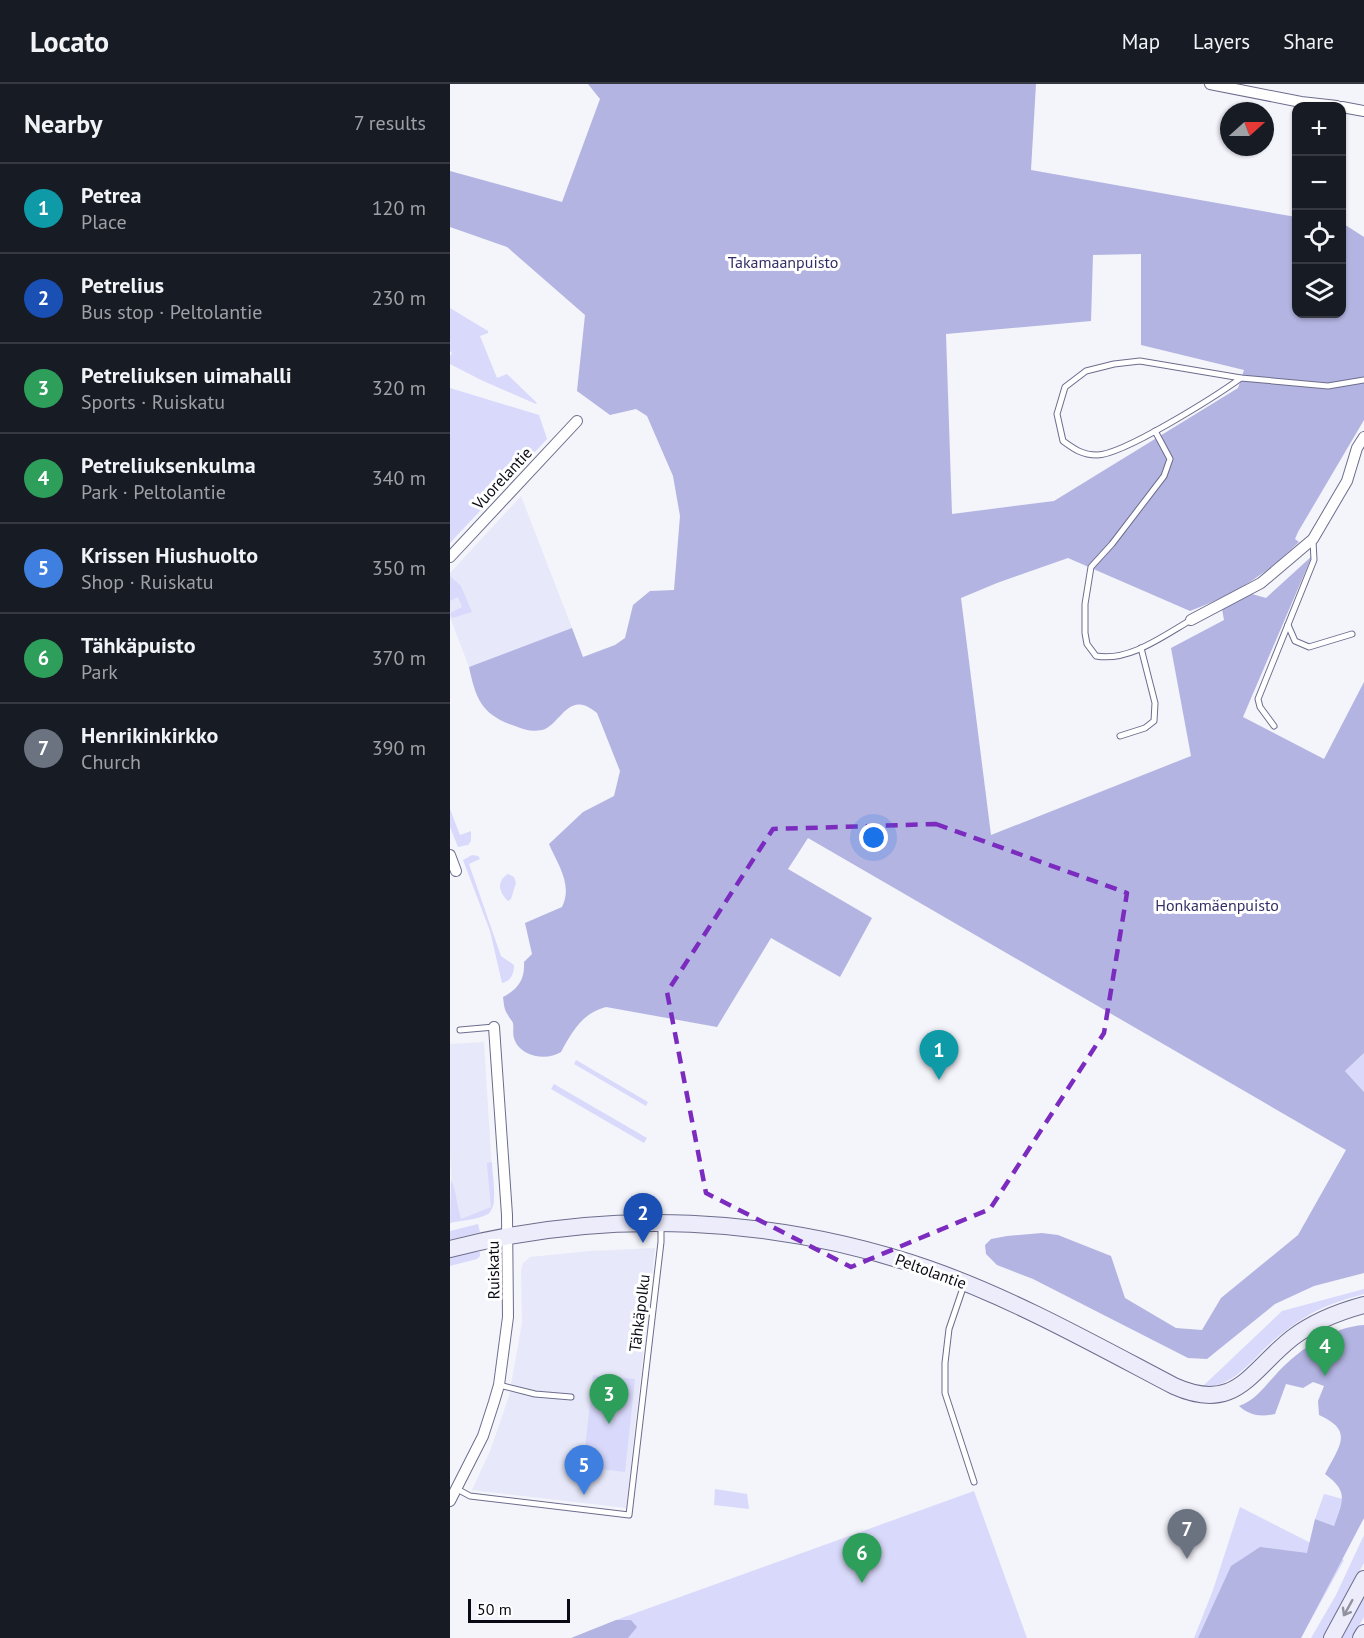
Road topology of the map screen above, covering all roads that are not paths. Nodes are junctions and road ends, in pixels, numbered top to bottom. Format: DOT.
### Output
graph roads {
  1 [pos="1210,84"];
  2 [pos="1301,102"];
  3 [pos="1346,108"];
  4 [pos="1364,111"];
  5 [pos="1241,378"];
  6 [pos="1364,380"];
  7 [pos="577,422"];
  8 [pos="1155,431"];
  9 [pos="1364,437"];
  10 [pos="1313,539"];
  11 [pos="450,557"];
  12 [pos="1191,620"];
  13 [pos="1288,626"];
  14 [pos="1352,634"];
  15 [pos="1141,648"];
  16 [pos="1274,726"];
  17 [pos="1120,736"];
  18 [pos="450,855"];
  19 [pos="456,871"];
  20 [pos="494,1027"];
  21 [pos="460,1030"];
  22 [pos="661,1223"];
  23 [pos="507,1236"];
  24 [pos="450,1249"];
  25 [pos="965,1283"];
  26 [pos="1364,1305"];
  27 [pos="499,1385"];
  28 [pos="571,1397"];
  29 [pos="974,1482"];
  30 [pos="457,1489"];
  31 [pos="450,1501"];
  32 [pos="1364,1579"];
  33 [pos="1364,1633"];
  34 [pos="1332,1638"];
  35 [pos="1361,1638"];
  1 -- 2 [label="street"];
  3 -- 4 [label="street"];
  5 -- 6 [label="lane"];
  5 -- 8 [label="lane"];
  5 -- 8 [label="lane"];
  7 -- 11 [label="street, Vuorelantie"];
  8 -- 15 [label="lane"];
  9 -- 10 [label="street"];
  10 -- 12 [label="street"];
  10 -- 13 [label="lane"];
  12 -- 15 [label="lane"];
  13 -- 14 [label="lane"];
  13 -- 16 [label="lane"];
  15 -- 17 [label="lane"];
  18 -- 19 [label="street"];
  20 -- 21 [label="lane"];
  20 -- 23 [label="street, Ruiskatu"];
  22 -- 23 [label="street, Peltolantie"];
  22 -- 25 [label="street, Peltolantie"];
  22 -- 30 [label="lane, Tähkäpolku"];
  23 -- 24 [label="street, Peltolantie"];
  23 -- 27 [label="street, Ruiskatu"];
  25 -- 26 [label="street, Peltolantie"];
  25 -- 29 [label="lane"];
  27 -- 28 [label="lane"];
  27 -- 30 [label="street, Ruiskatu"];
  30 -- 31 [label="street, Ruiskatu"];
  32 -- 34 [label="street, one-way"];
  33 -- 35 [label="street"];
}
